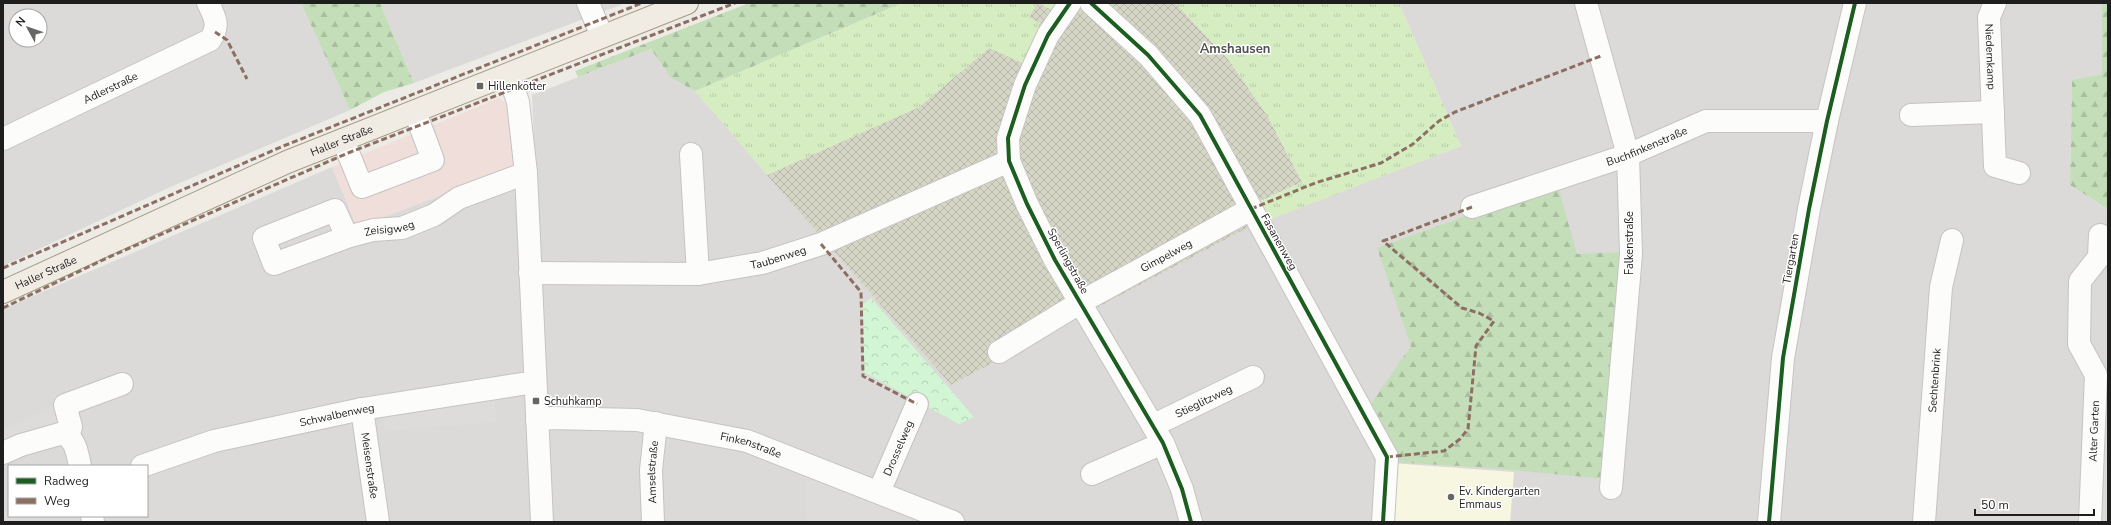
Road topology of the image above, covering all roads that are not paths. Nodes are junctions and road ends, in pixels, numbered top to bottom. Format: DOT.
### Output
graph roads {
  1 [pos="208,3"];
  2 [pos="588,3"];
  3 [pos="687,3"];
  4 [pos="1070,3"];
  5 [pos="1091,3"];
  6 [pos="1586,3"];
  7 [pos="1855,3"];
  8 [pos="1995,3"];
  9 [pos="602,36"];
  10 [pos="509,75"];
  11 [pos="415,112"];
  12 [pos="1993,112"];
  13 [pos="1911,115"];
  14 [pos="1827,121"];
  15 [pos="3,139"];
  16 [pos="343,140"];
  17 [pos="691,154"];
  18 [pos="1628,155"];
  19 [pos="1009,161"];
  20 [pos="526,173"];
  21 [pos="2019,173"];
  22 [pos="1472,207"];
  23 [pos="1251,209"];
  24 [pos="2100,235"];
  25 [pos="347,237"];
  26 [pos="1952,240"];
  27 [pos="530,273"];
  28 [pos="698,274"];
  29 [pos="3,292"];
  30 [pos="1081,302"];
  31 [pos="999,352"];
  32 [pos="1253,377"];
  33 [pos="535,382"];
  34 [pos="122,384"];
  35 [pos="917,404"];
  36 [pos="362,409"];
  37 [pos="537,420"];
  38 [pos="656,423"];
  39 [pos="1158,434"];
  40 [pos="68,436"];
  41 [pos="3,453"];
  42 [pos="80,465"];
  43 [pos="145,465"];
  44 [pos="1092,474"];
  45 [pos="1611,488"];
  46 [pos="879,492"];
  47 [pos="378,522"];
  48 [pos="542,522"];
  49 [pos="653,522"];
  50 [pos="953,522"];
  51 [pos="1191,522"];
  52 [pos="1384,522"];
  53 [pos="1769,522"];
  54 [pos="1924,522"];
  55 [pos="2090,522"];
  1 -- 15 [label="street, Adlerstraße"];
  2 -- 9 [label="street"];
  3 -- 9 [label="main road, Haller Straße"];
  4 -- 19 [label="street, Sperlingstraße"];
  5 -- 23 [label="street, Fasanenweg"];
  6 -- 18 [label="street, Falkenstraße"];
  7 -- 14 [label="street, Tiergarten"];
  8 -- 12 [label="street, Niedernkamp"];
  9 -- 10 [label="main road, Haller Straße"];
  10 -- 11 [label="main road, Haller Straße"];
  10 -- 20 [label="street"];
  11 -- 16 [label="main road, Haller Straße"];
  11 -- 16 [label="street"];
  12 -- 13 [label="street"];
  12 -- 21 [label="street, Niedernkamp"];
  14 -- 18 [label="street, Buchfinkenstraße"];
  14 -- 53 [label="street, Tiergarten"];
  16 -- 29 [label="main road, Haller Straße"];
  17 -- 28 [label="street"];
  18 -- 22 [label="street, Buchfinkenstraße"];
  18 -- 45 [label="street, Falkenstraße"];
  19 -- 28 [label="street, Taubenweg"];
  19 -- 30 [label="street, Sperlingstraße"];
  20 -- 25 [label="street, Zeisigweg"];
  20 -- 27 [label="street"];
  23 -- 30 [label="street, Gimpelweg"];
  23 -- 52 [label="street, Fasanenweg"];
  24 -- 55 [label="street, Alter Garten"];
  25 -- 25 [label="street, Zeisigweg"];
  26 -- 54 [label="street, Sechtenbrink"];
  27 -- 28 [label="street, Taubenweg"];
  27 -- 33 [label="street"];
  30 -- 31 [label="street, Sperlingstraße"];
  30 -- 39 [label="street, Sperlingstraße"];
  32 -- 39 [label="street, Stieglitzweg"];
  33 -- 36 [label="street, Schwalbenweg"];
  33 -- 37 [label="street"];
  34 -- 40 [label="street"];
  35 -- 46 [label="street, Drosselweg"];
  36 -- 43 [label="street, Schwalbenweg"];
  36 -- 47 [label="street, Meisenstraße"];
  37 -- 38 [label="street, Finkenstraße"];
  37 -- 48 [label="street"];
  38 -- 46 [label="street, Finkenstraße"];
  38 -- 49 [label="street, Amselstraße"];
  39 -- 44 [label="street"];
  39 -- 51 [label="street, Sperlingstraße"];
  40 -- 41 [label="street"];
  40 -- 42 [label="street"];
  46 -- 50 [label="street, Finkenstraße"];
}
